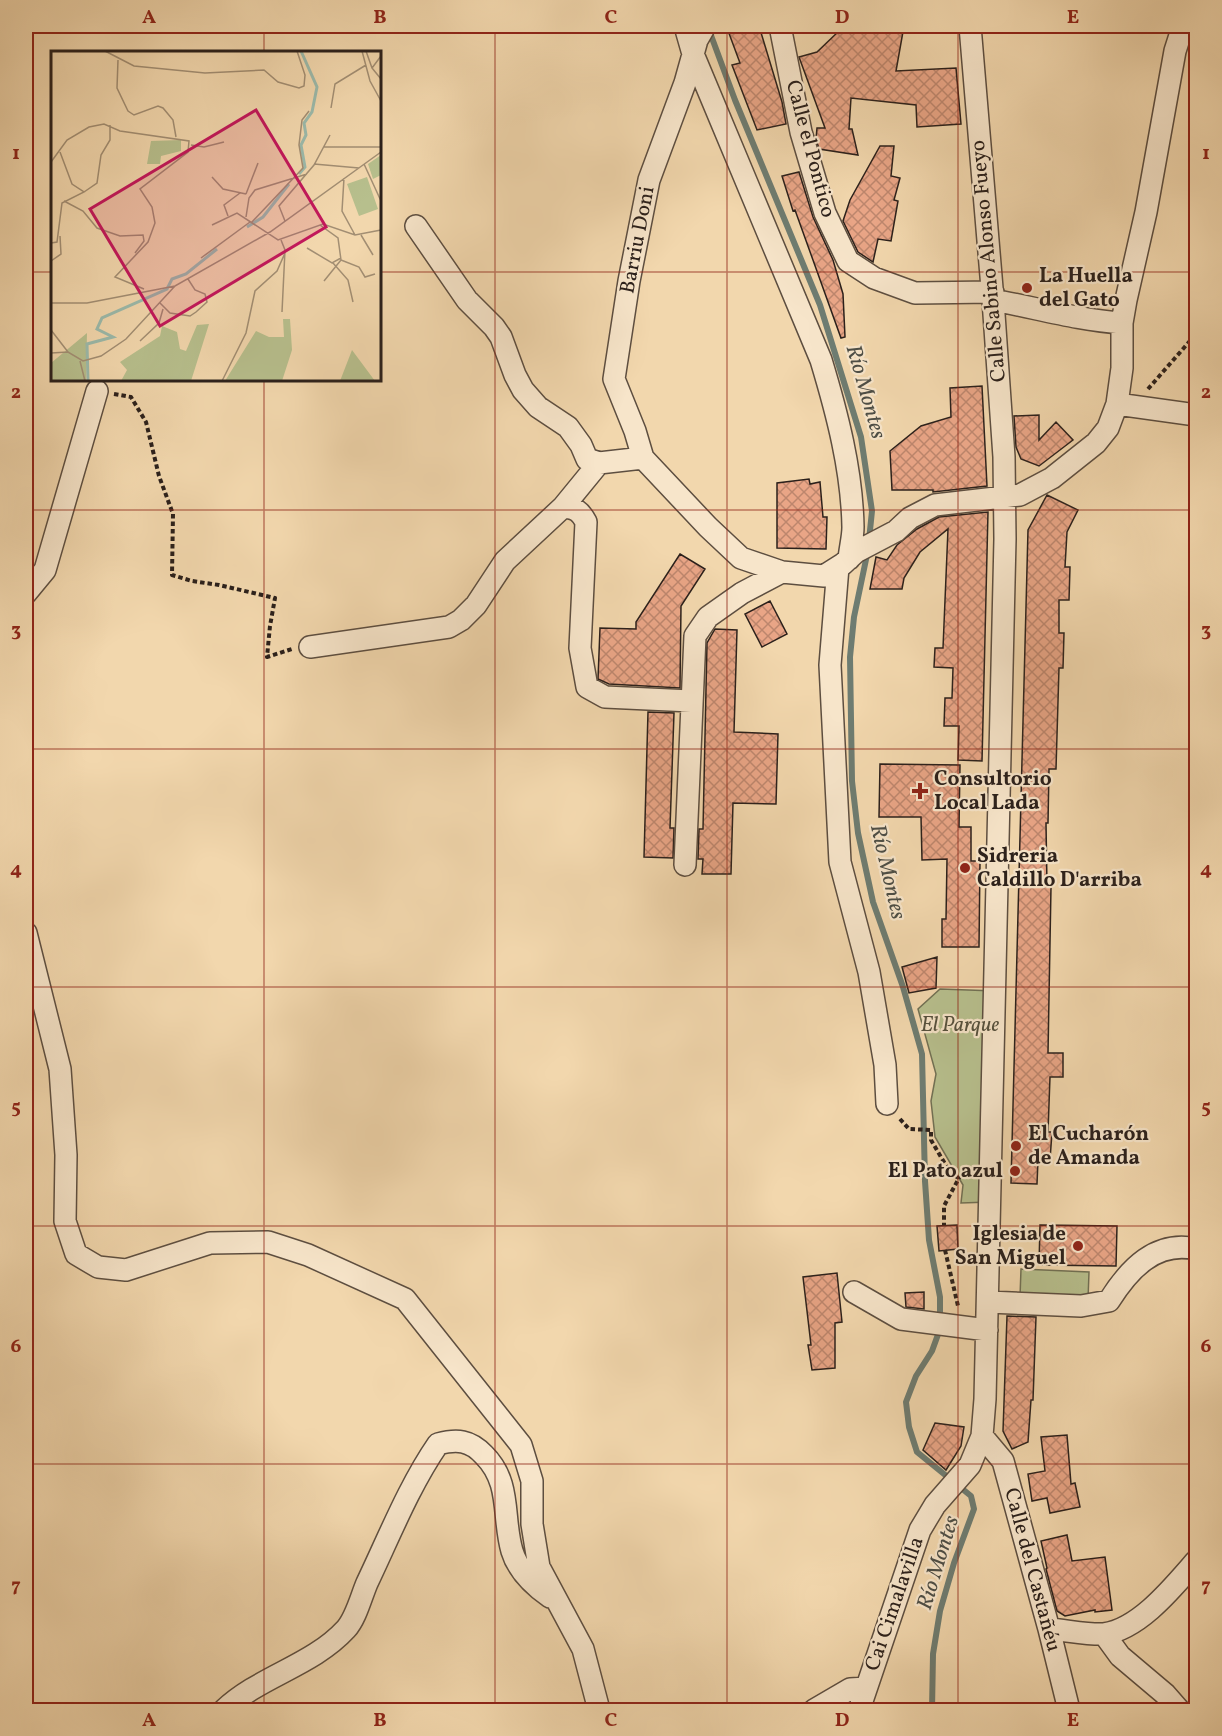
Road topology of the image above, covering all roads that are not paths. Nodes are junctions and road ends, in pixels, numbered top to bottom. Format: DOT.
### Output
graph roads {
  1 [pos="780,26"];
  2 [pos="970,26"];
  3 [pos="1184,26"];
  4 [pos="1197,30"];
  5 [pos="695,36"];
  6 [pos="1175,51"];
  7 [pos="416,226"];
  8 [pos="993,296"];
  9 [pos="1122,323"];
  10 [pos="97,391"];
  11 [pos="1117,404"];
  12 [pos="1197,415"];
  13 [pos="643,458"];
  14 [pos="599,463"];
  15 [pos="1004,496"];
  16 [pos="563,507"];
  17 [pos="848,559"];
  18 [pos="782,572"];
  19 [pos="26,593"];
  20 [pos="310,647"];
  21 [pos="692,701"];
  22 [pos="685,865"];
  23 [pos="26,933"];
  24 [pos="887,1104"];
  25 [pos="1197,1249"];
  26 [pos="854,1292"];
  27 [pos="988,1302"];
  28 [pos="987,1330"];
  29 [pos="982,1436"];
  30 [pos="1197,1561"];
  31 [pos="560,1604"];
  32 [pos="1049,1629"];
  33 [pos="1104,1634"];
  34 [pos="866,1688"];
  35 [pos="224,1710"];
  36 [pos="599,1710"];
  37 [pos="814,1710"];
  38 [pos="860,1710"];
  39 [pos="1069,1710"];
  40 [pos="1179,1710"];
  1 -- 8 [label="street, Calle el Pontico"];
  2 -- 8 [label="street, Calle Sabino Alonso Fueyo"];
  3 -- 6 [label="street, Barriu Doni"];
  4 -- 6 [label="street"];
  5 -- 13 [label="street, Barriu Doni"];
  5 -- 17 [label="street"];
  6 -- 9 [label="street, Barriu Doni"];
  7 -- 14 [label="street"];
  8 -- 9 [label="street, Calle el Pontico"];
  8 -- 15 [label="street, Calle Sabino Alonso Fueyo"];
  9 -- 11 [label="street, Barriu Doni"];
  10 -- 19 [label="street"];
  11 -- 12 [label="street"];
  11 -- 15 [label="street, Barriu Doni"];
  13 -- 14 [label="street"];
  13 -- 18 [label="street, Barriu Doni"];
  14 -- 16 [label="street"];
  15 -- 17 [label="street, Barriu Doni"];
  15 -- 27 [label="street, Calle Sabino Alonso Fueyo"];
  16 -- 20 [label="street"];
  16 -- 21 [label="street"];
  17 -- 18 [label="street, Barriu Doni"];
  17 -- 24 [label="street"];
  18 -- 21 [label="street"];
  21 -- 22 [label="street"];
  23 -- 31 [label="street"];
  25 -- 27 [label="street"];
  26 -- 28 [label="street"];
  27 -- 28 [label="street, Cai Cimalavilla"];
  28 -- 29 [label="street, Cai Cimalavilla"];
  29 -- 32 [label="street, Calle del Castañéu"];
  29 -- 34 [label="street, Cai Cimalavilla"];
  30 -- 33 [label="street"];
  31 -- 35 [label="street"];
  31 -- 36 [label="street"];
  32 -- 33 [label="street"];
  32 -- 39 [label="street, Calle del Castañéu"];
  33 -- 40 [label="street"];
  34 -- 37 [label="street"];
  34 -- 38 [label="street, Cai Cimalavilla"];
}
